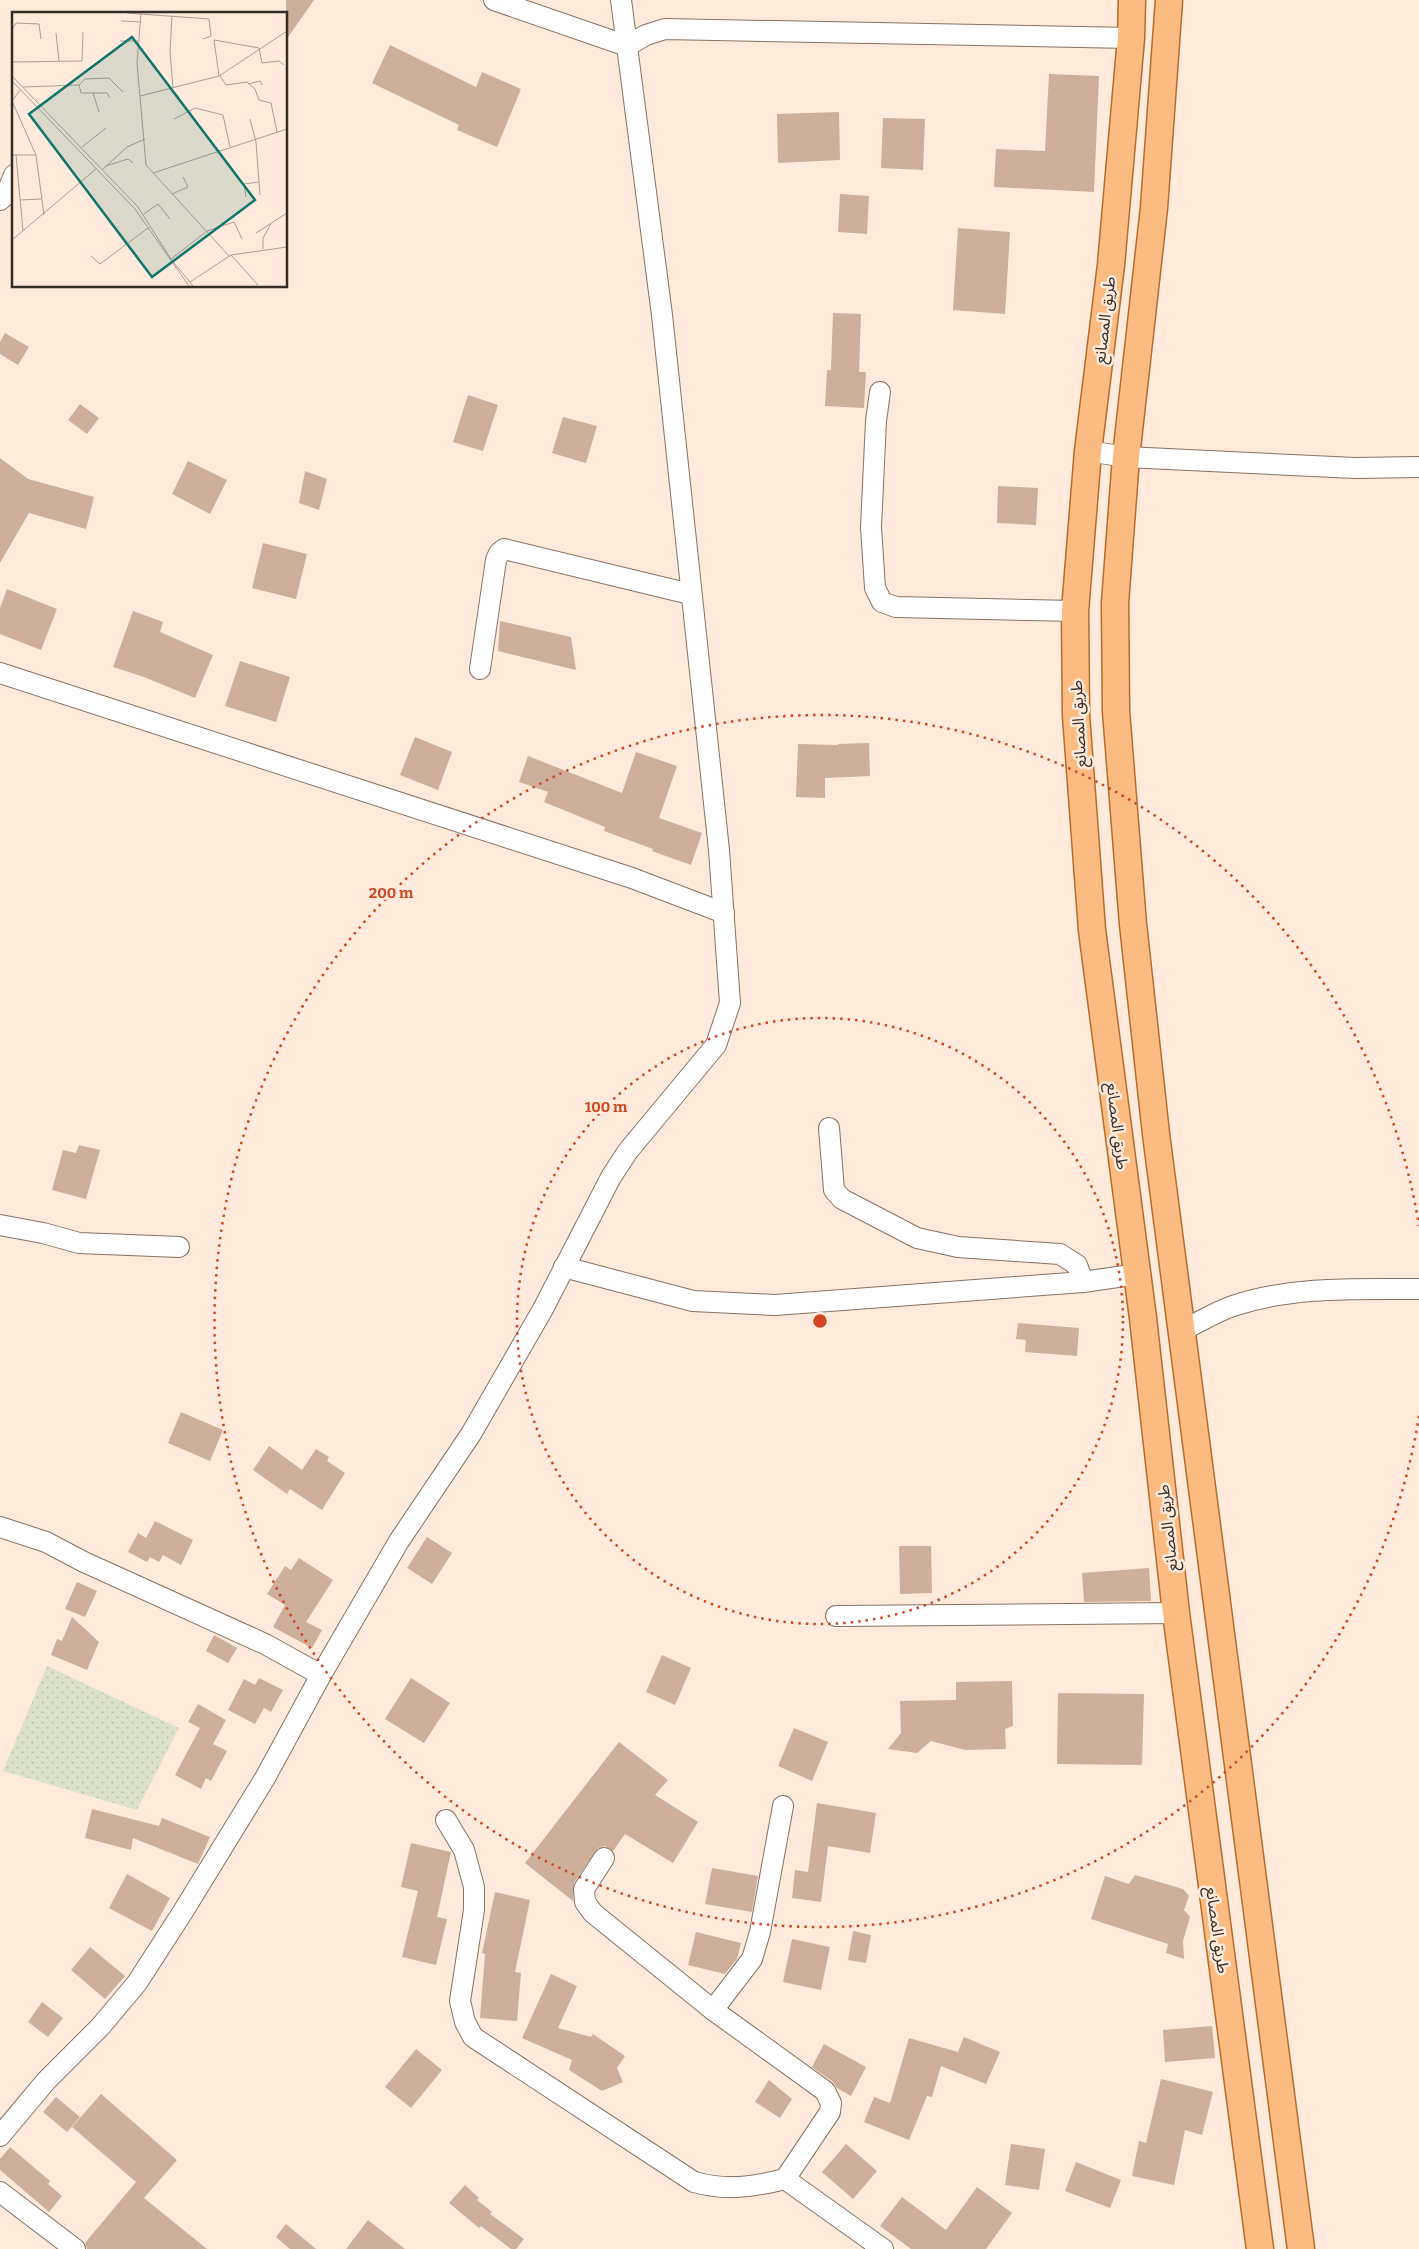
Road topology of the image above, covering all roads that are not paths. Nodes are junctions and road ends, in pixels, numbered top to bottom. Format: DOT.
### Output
graph roads {
  1 [pos="494,0"];
  2 [pos="621,0"];
  3 [pos="1132,0"];
  4 [pos="1169,0"];
  5 [pos="1131,38"];
  6 [pos="627,46"];
  7 [pos="12,180"];
  8 [pos="0,200"];
  9 [pos="880,392"];
  10 [pos="1088,451"];
  11 [pos="1126,457"];
  12 [pos="1419,467"];
  13 [pos="690,594"];
  14 [pos="1075,612"];
  15 [pos="480,669"];
  16 [pos="0,673"];
  17 [pos="724,913"];
  18 [pos="829,1128"];
  19 [pos="0,1226"];
  20 [pos="179,1247"];
  21 [pos="564,1267"];
  22 [pos="1138,1274"];
  23 [pos="1083,1282"];
  24 [pos="1419,1288"];
  25 [pos="1181,1331"];
  26 [pos="0,1527"];
  27 [pos="1176,1613"];
  28 [pos="836,1616"];
  29 [pos="321,1674"];
  30 [pos="783,1806"];
  31 [pos="446,1820"];
  32 [pos="604,1858"];
  33 [pos="714,2010"];
  34 [pos="0,2136"];
  35 [pos="785,2179"];
  36 [pos="0,2192"];
  37 [pos="75,2249"];
  38 [pos="883,2249"];
  39 [pos="1260,2249"];
  40 [pos="1301,2249"];
  1 -- 6 [label="street"];
  2 -- 6 [label="street"];
  3 -- 5 [label="main road, طريق المصانع"];
  4 -- 11 [label="main road"];
  5 -- 6 [label="street"];
  5 -- 10 [label="main road, طريق المصانع"];
  6 -- 13 [label="street"];
  7 -- 8 [label="street"];
  9 -- 14 [label="street"];
  10 -- 11 [label="street"];
  10 -- 14 [label="main road, طريق المصانع"];
  11 -- 12 [label="street"];
  11 -- 25 [label="main road"];
  13 -- 15 [label="street"];
  13 -- 17 [label="street"];
  14 -- 22 [label="main road, طريق المصانع"];
  16 -- 17 [label="street"];
  17 -- 21 [label="street"];
  18 -- 23 [label="street"];
  19 -- 20 [label="street"];
  21 -- 23 [label="street"];
  21 -- 29 [label="street"];
  22 -- 23 [label="street"];
  22 -- 27 [label="main road, طريق المصانع"];
  24 -- 25 [label="street"];
  25 -- 40 [label="main road"];
  26 -- 29 [label="street"];
  27 -- 28 [label="street"];
  27 -- 39 [label="main road, طريق المصانع"];
  29 -- 34 [label="street"];
  30 -- 33 [label="street"];
  31 -- 35 [label="street"];
  32 -- 33 [label="street"];
  33 -- 35 [label="street"];
  35 -- 38 [label="street"];
  36 -- 37 [label="street"];
}
